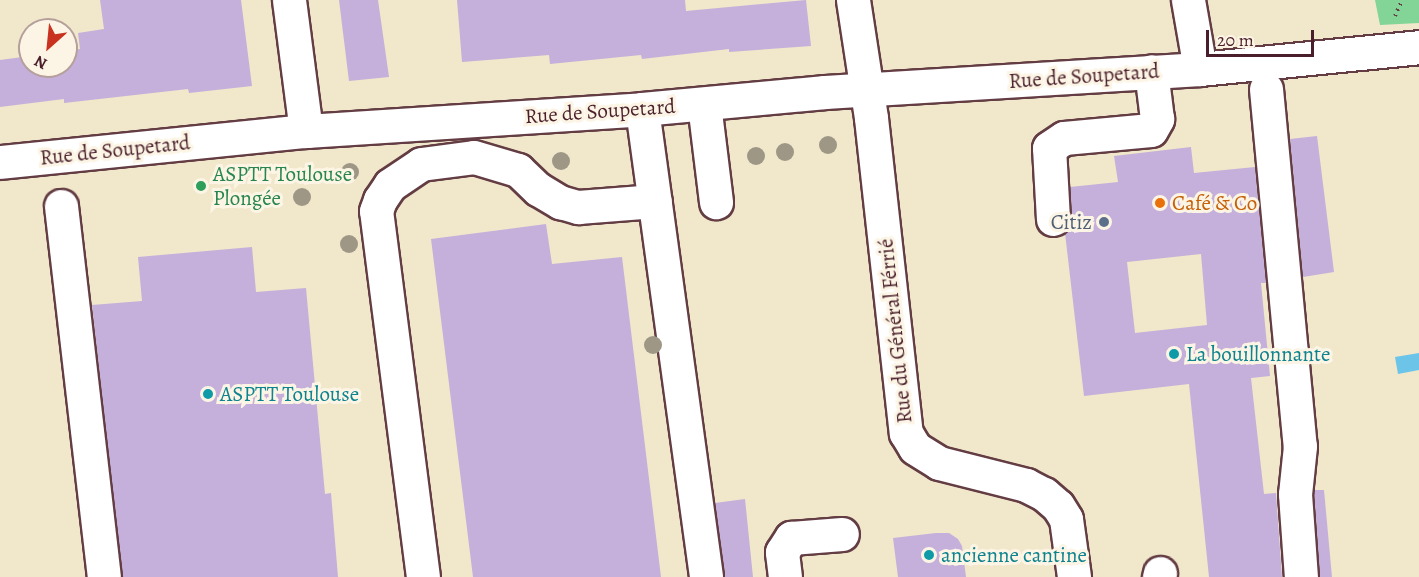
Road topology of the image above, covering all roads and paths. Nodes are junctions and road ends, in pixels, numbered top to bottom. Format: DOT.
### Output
graph roads {
  1 [pos="289,0"];
  2 [pos="853,0"];
  3 [pos="1188,0"];
  4 [pos="1419,47"];
  5 [pos="1200,69"];
  6 [pos="1151,71"];
  7 [pos="1266,89"];
  8 [pos="867,90"];
  9 [pos="705,104"];
  10 [pos="642,109"];
  11 [pos="306,131"];
  12 [pos="0,162"];
  13 [pos="656,201"];
  14 [pos="716,202"];
  15 [pos="61,206"];
  16 [pos="1053,219"];
  17 [pos="842,534"];
  18 [pos="104,577"];
  19 [pos="423,577"];
  20 [pos="706,577"];
  21 [pos="785,577"];
  22 [pos="1074,577"];
  23 [pos="1301,577"];
  1 -- 11 [label="street"];
  2 -- 8 [label="street, Rue du Général Férrié"];
  3 -- 5 [label="street"];
  4 -- 5 [label="street, Rue de Soupetard"];
  5 -- 6 [label="street, Rue de Soupetard"];
  6 -- 8 [label="street, Rue de Soupetard"];
  6 -- 16 [label="street"];
  7 -- 23 [label="street"];
  8 -- 9 [label="street, Rue de Soupetard"];
  8 -- 22 [label="street, Rue du Général Férrié"];
  9 -- 10 [label="street, Rue de Soupetard"];
  9 -- 14 [label="street"];
  10 -- 11 [label="street, Rue de Soupetard"];
  10 -- 13 [label="street"];
  11 -- 12 [label="street, Rue de Soupetard"];
  13 -- 19 [label="street"];
  13 -- 20 [label="street"];
  15 -- 18 [label="street"];
  17 -- 21 [label="street"];
}
